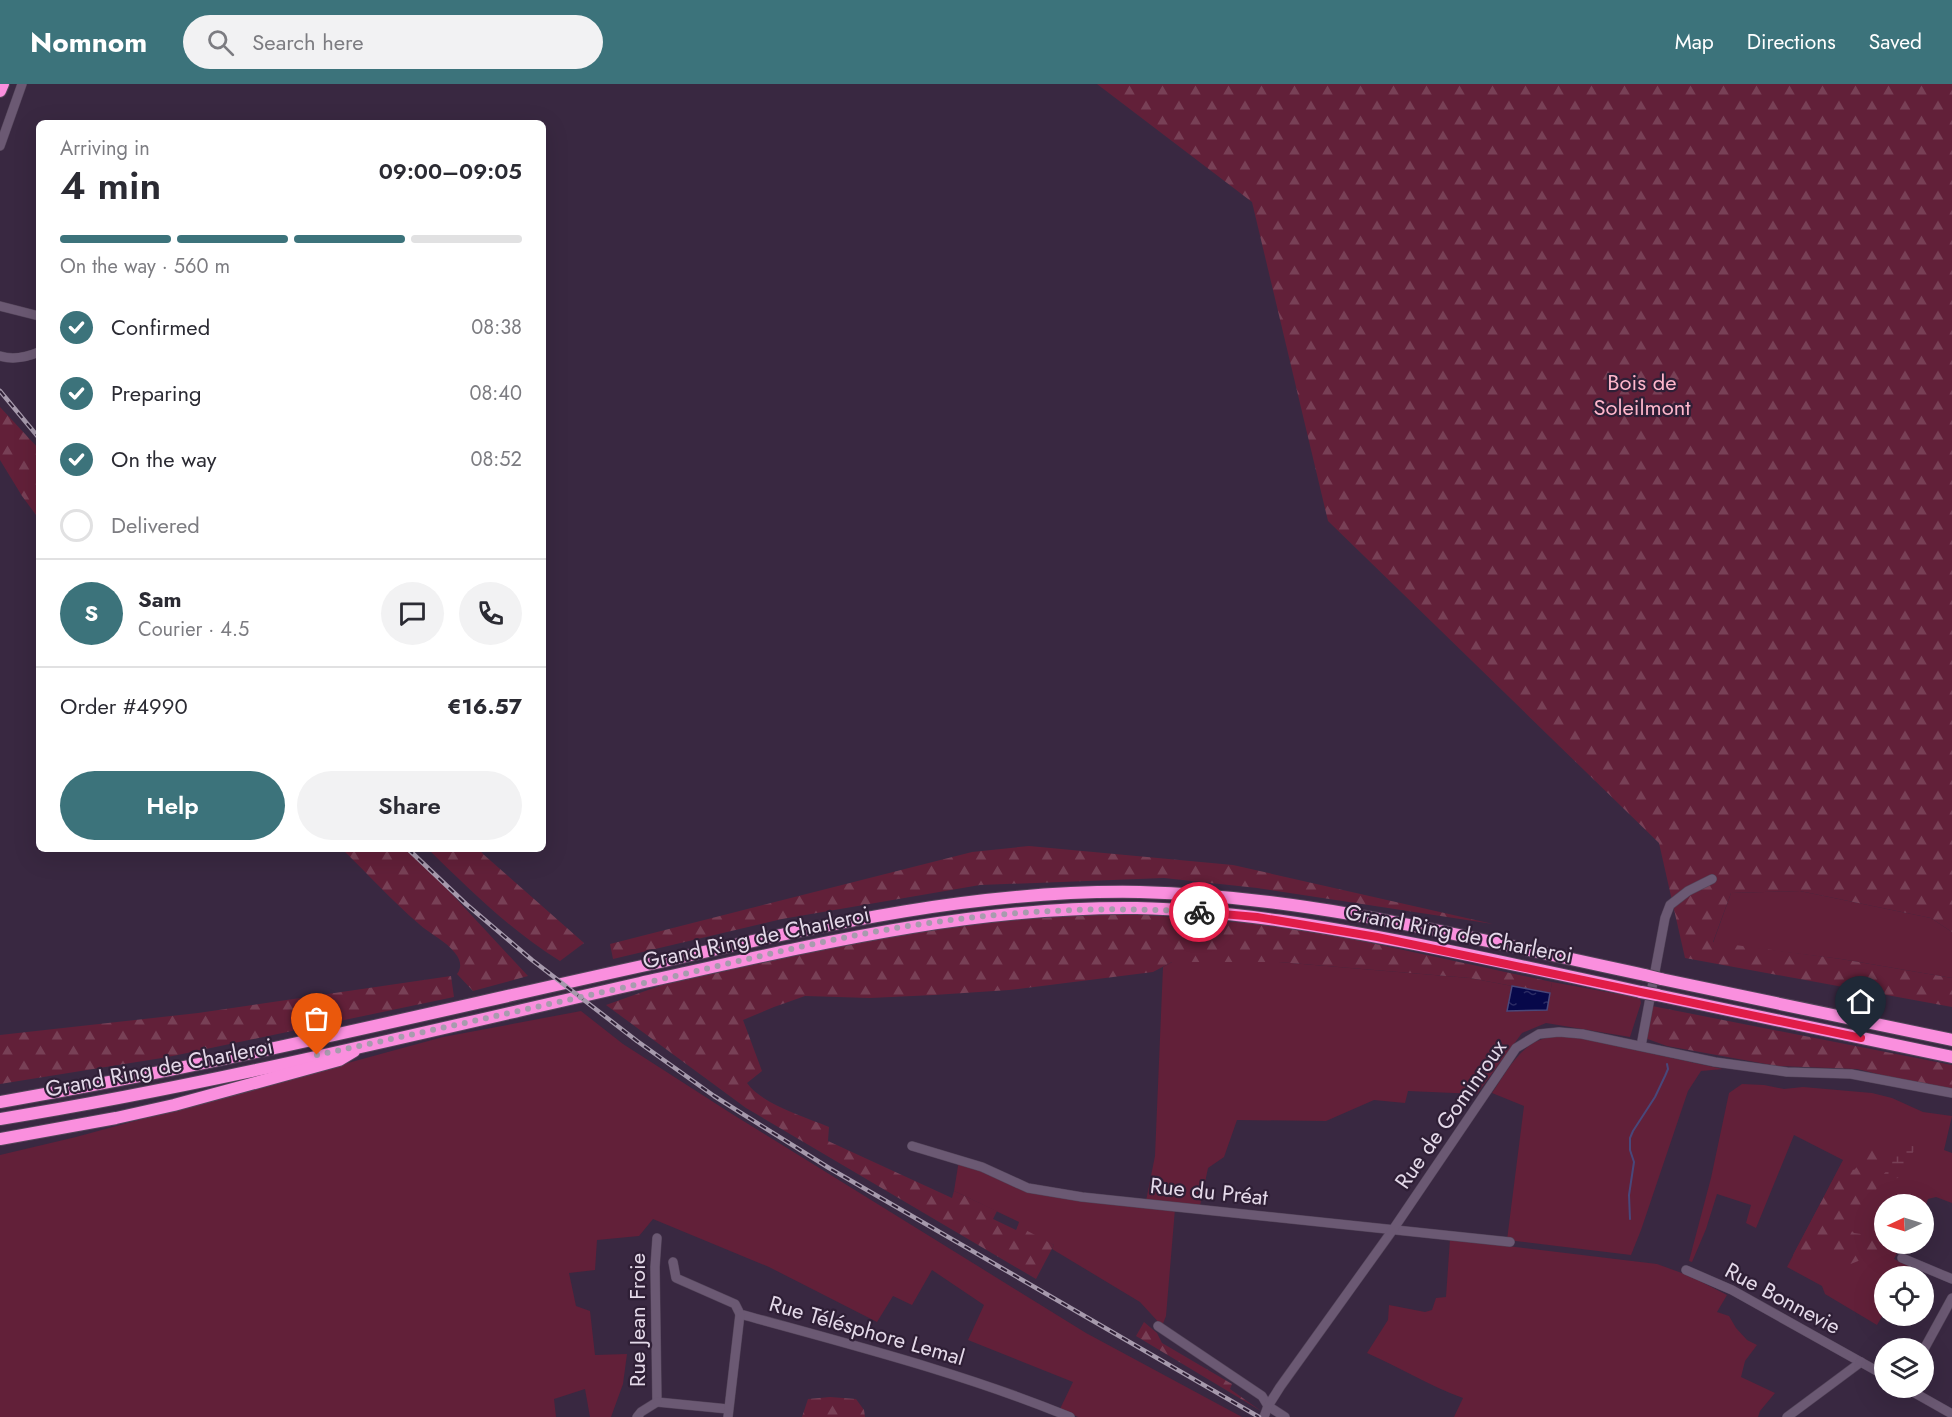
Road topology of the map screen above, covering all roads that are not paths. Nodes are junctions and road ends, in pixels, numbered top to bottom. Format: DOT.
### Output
graph roads {
  1 [pos="3,84"];
  2 [pos="22,84"];
  3 [pos="0,91"];
  4 [pos="0,146"];
  5 [pos="0,306"];
  6 [pos="36,315"];
  7 [pos="36,353"];
  8 [pos="0,356"];
  9 [pos="1712,879"];
  10 [pos="1952,1040"];
  11 [pos="362,1046"];
  12 [pos="1641,1046"];
  13 [pos="1952,1057"];
  14 [pos="1952,1093"];
  15 [pos="0,1102"];
  16 [pos="0,1119"];
  17 [pos="0,1139"];
  18 [pos="912,1146"];
  19 [pos="1392,1231"];
  20 [pos="657,1238"];
  21 [pos="1510,1242"];
  22 [pos="1902,1258"];
  23 [pos="673,1262"];
  24 [pos="1686,1269"];
  25 [pos="1952,1280"];
  26 [pos="1952,1298"];
  27 [pos="740,1314"];
  28 [pos="1158,1326"];
  29 [pos="1930,1338"];
  30 [pos="1861,1362"];
  31 [pos="1874,1369"];
  32 [pos="1924,1398"];
  33 [pos="657,1402"];
  34 [pos="1268,1406"];
  35 [pos="728,1413"];
  36 [pos="1952,1414"];
  37 [pos="637,1417"];
  38 [pos="1070,1417"];
  39 [pos="1264,1417"];
  40 [pos="1285,1417"];
  41 [pos="1787,1417"];
  1 -- 3 [label="highway"];
  2 -- 4 [label="street"];
  5 -- 6 [label="street"];
  7 -- 8 [label="street"];
  9 -- 12 [label="street"];
  10 -- 15 [label="highway, Grand Ring de Charleroi, bridge"];
  11 -- 13 [label="highway, Grand Ring de Charleroi, bridge"];
  11 -- 16 [label="highway, Grand Ring de Charleroi"];
  11 -- 17 [label="highway"];
  12 -- 14 [label="street, Rue de Gominroux"];
  12 -- 19 [label="street, Rue de Gominroux"];
  18 -- 19 [label="street, Rue du Préat"];
  19 -- 21 [label="street, Rue du Préat"];
  19 -- 34 [label="street, Rue de Gominroux"];
  20 -- 33 [label="street, Rue Jean Froie"];
  22 -- 25 [label="street"];
  23 -- 27 [label="street, Rue Télésphore Lemal"];
  24 -- 30 [label="street, Rue Bonnevie"];
  26 -- 29 [label="street"];
  27 -- 35 [label="street, Rue Jean Froie"];
  27 -- 38 [label="street, Rue Télésphore Lemal"];
  28 -- 34 [label="street"];
  30 -- 31 [label="street, Rue Bonnevie"];
  30 -- 41 [label="street"];
  32 -- 36 [label="street"];
  33 -- 35 [label="street, Rue Jean Froie"];
  33 -- 37 [label="street, Rue Jean Froie"];
  34 -- 39 [label="street, Rue de Gominroux"];
  34 -- 40 [label="street"];
}
